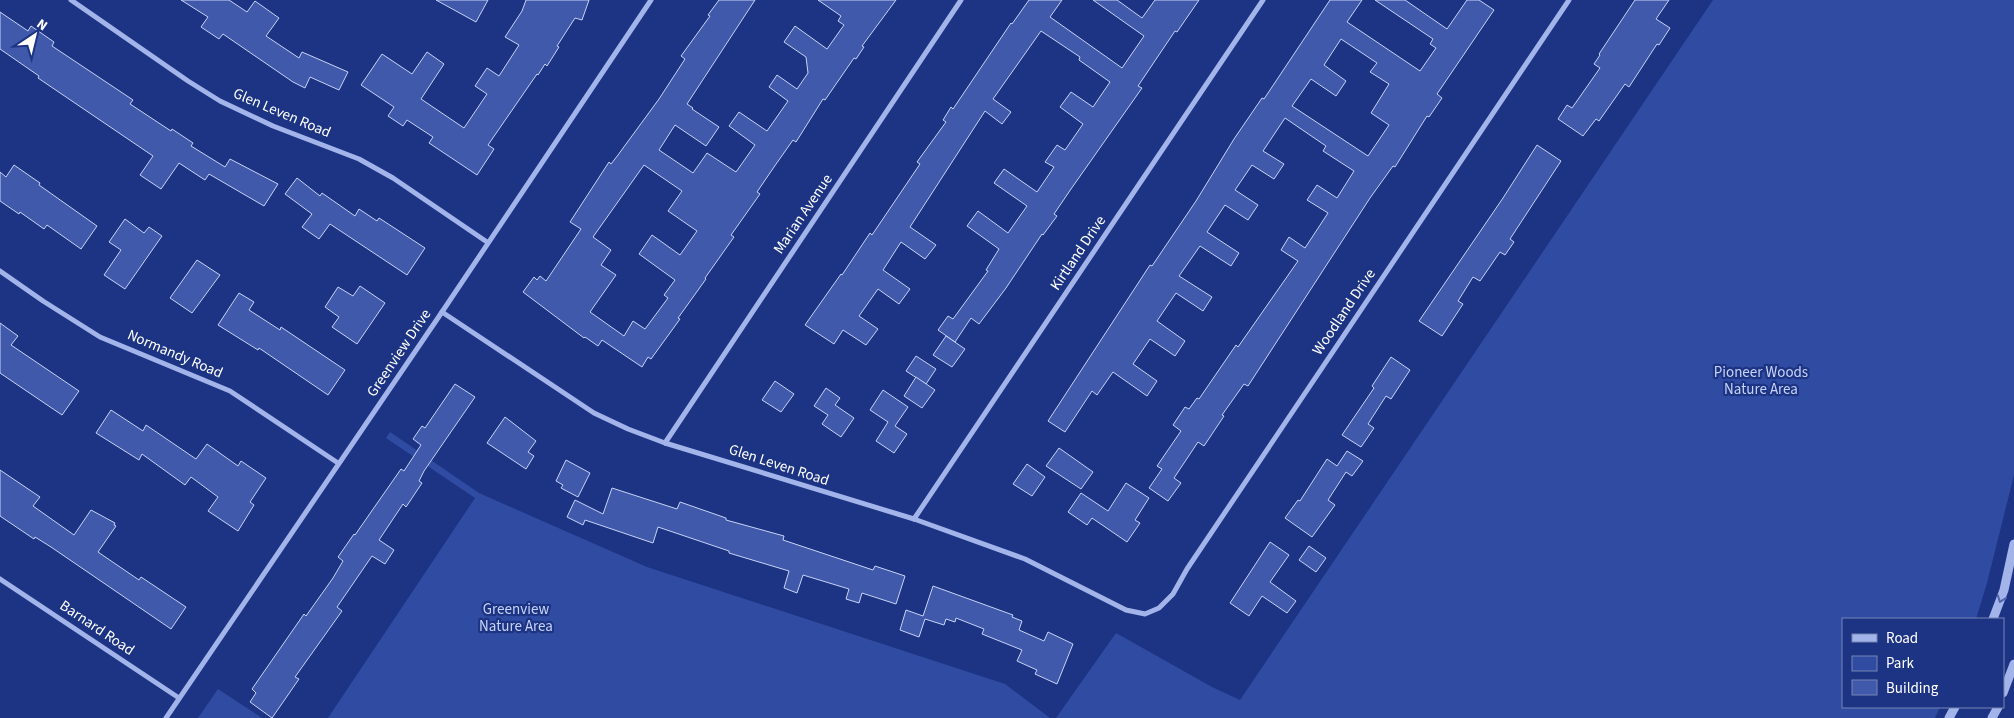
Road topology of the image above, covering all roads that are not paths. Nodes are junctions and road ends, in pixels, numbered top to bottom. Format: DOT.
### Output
graph roads {
  1 [pos="71,0"];
  2 [pos="651,0"];
  3 [pos="961,0"];
  4 [pos="1263,0"];
  5 [pos="1569,0"];
  6 [pos="487,242"];
  7 [pos="0,271"];
  8 [pos="442,312"];
  9 [pos="665,443"];
  10 [pos="338,463"];
  11 [pos="914,519"];
  12 [pos="2014,544"];
  13 [pos="0,579"];
  14 [pos="1126,610"];
  15 [pos="1993,618"];
  16 [pos="2014,664"];
  17 [pos="2004,690"];
  18 [pos="179,698"];
  19 [pos="166,718"];
  1 -- 6 [label="street, Glen Leven Road"];
  2 -- 6 [label="street, Greenview Drive"];
  3 -- 9 [label="street, Marian Avenue"];
  4 -- 11 [label="street, Kirtland Drive"];
  5 -- 14 [label="street, Woodland Drive"];
  6 -- 8 [label="street, Greenview Drive"];
  7 -- 10 [label="street, Normandy Road"];
  8 -- 9 [label="street, Glen Leven Road"];
  8 -- 10 [label="street, Greenview Drive"];
  9 -- 11 [label="street, Glen Leven Road"];
  10 -- 18 [label="street, Greenview Drive"];
  11 -- 14 [label="street, Glen Leven Road"];
  12 -- 15 [label="street, one-way"];
  13 -- 18 [label="street, Barnard Road"];
  16 -- 17 [label="street"];
  18 -- 19 [label="street, Greenview Drive"];
}
